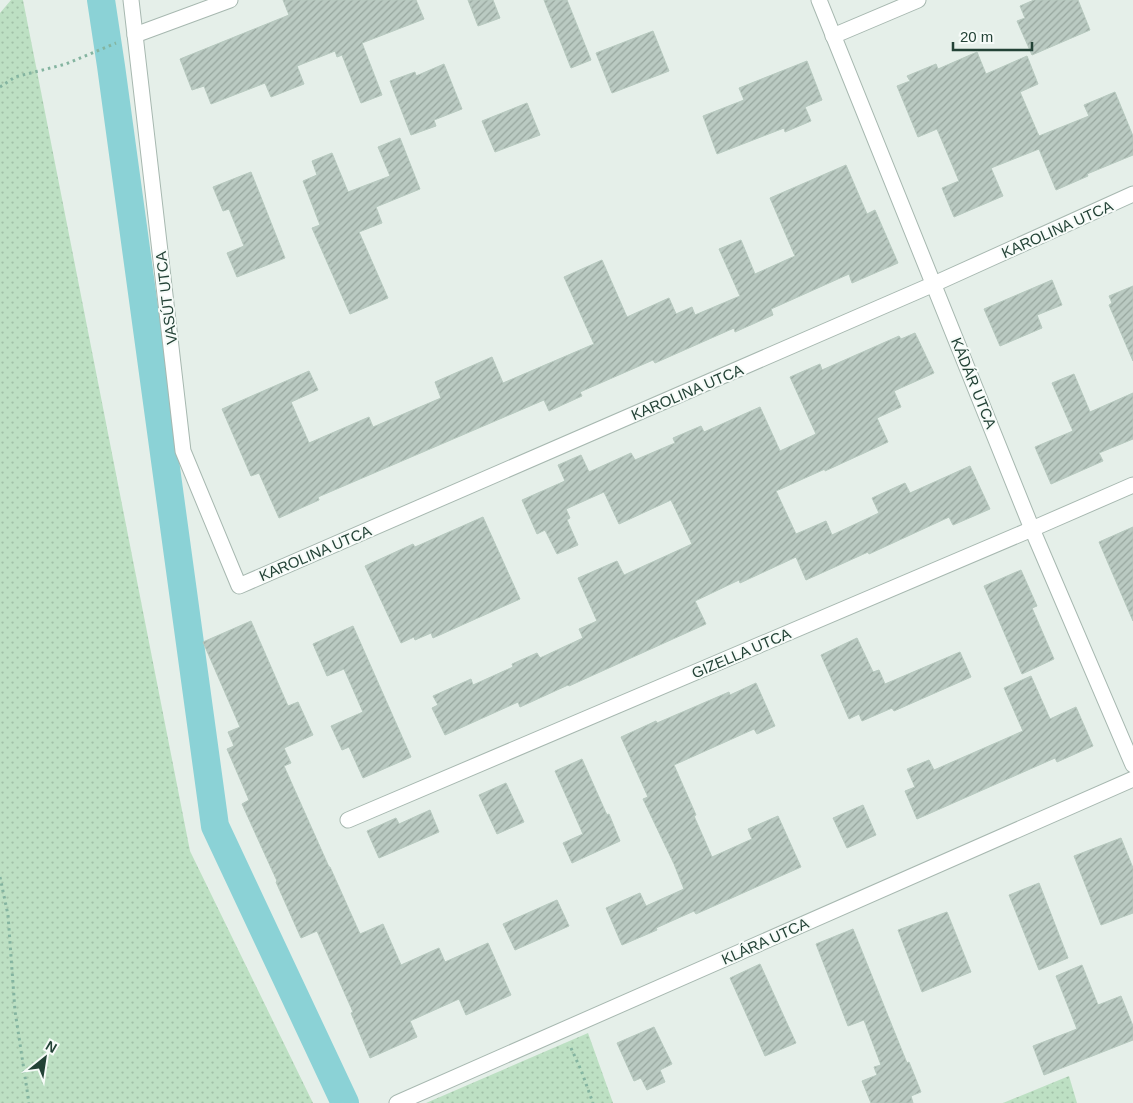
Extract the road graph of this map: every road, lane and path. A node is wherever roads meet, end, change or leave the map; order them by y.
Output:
1 (131, 0) edge
2 (230, 0) edge
3 (819, 0) edge
4 (918, 0) edge
5 (135, 35) junction
6 (833, 36) junction
7 (0, 87) edge
8 (1133, 194) edge
9 (934, 284) junction
10 (1133, 485) edge
11 (1032, 529) junction
12 (239, 586) joint
13 (1133, 765) edge
14 (1133, 779) edge
15 (348, 820) dead end
16 (0, 878) edge
17 (562, 1030) junction
18 (29, 1103) edge
19 (397, 1103) edge
20 (593, 1103) edge

1 - 5 street, VASÚT UTCA
2 - 5 street
3 - 6 street, KÁDÁR UTCA
4 - 6 street
5 - 7 path
5 - 12 street, VASÚT UTCA
6 - 9 street, KÁDÁR UTCA
8 - 9 street, KAROLINA UTCA
9 - 11 street, KÁDÁR UTCA
9 - 12 street, KAROLINA UTCA
10 - 11 street, GIZELLA UTCA
11 - 13 street, KÁDÁR UTCA
11 - 15 street, GIZELLA UTCA
14 - 17 street, KLÁRA UTCA
16 - 18 path
17 - 19 street, KLÁRA UTCA
17 - 20 path

